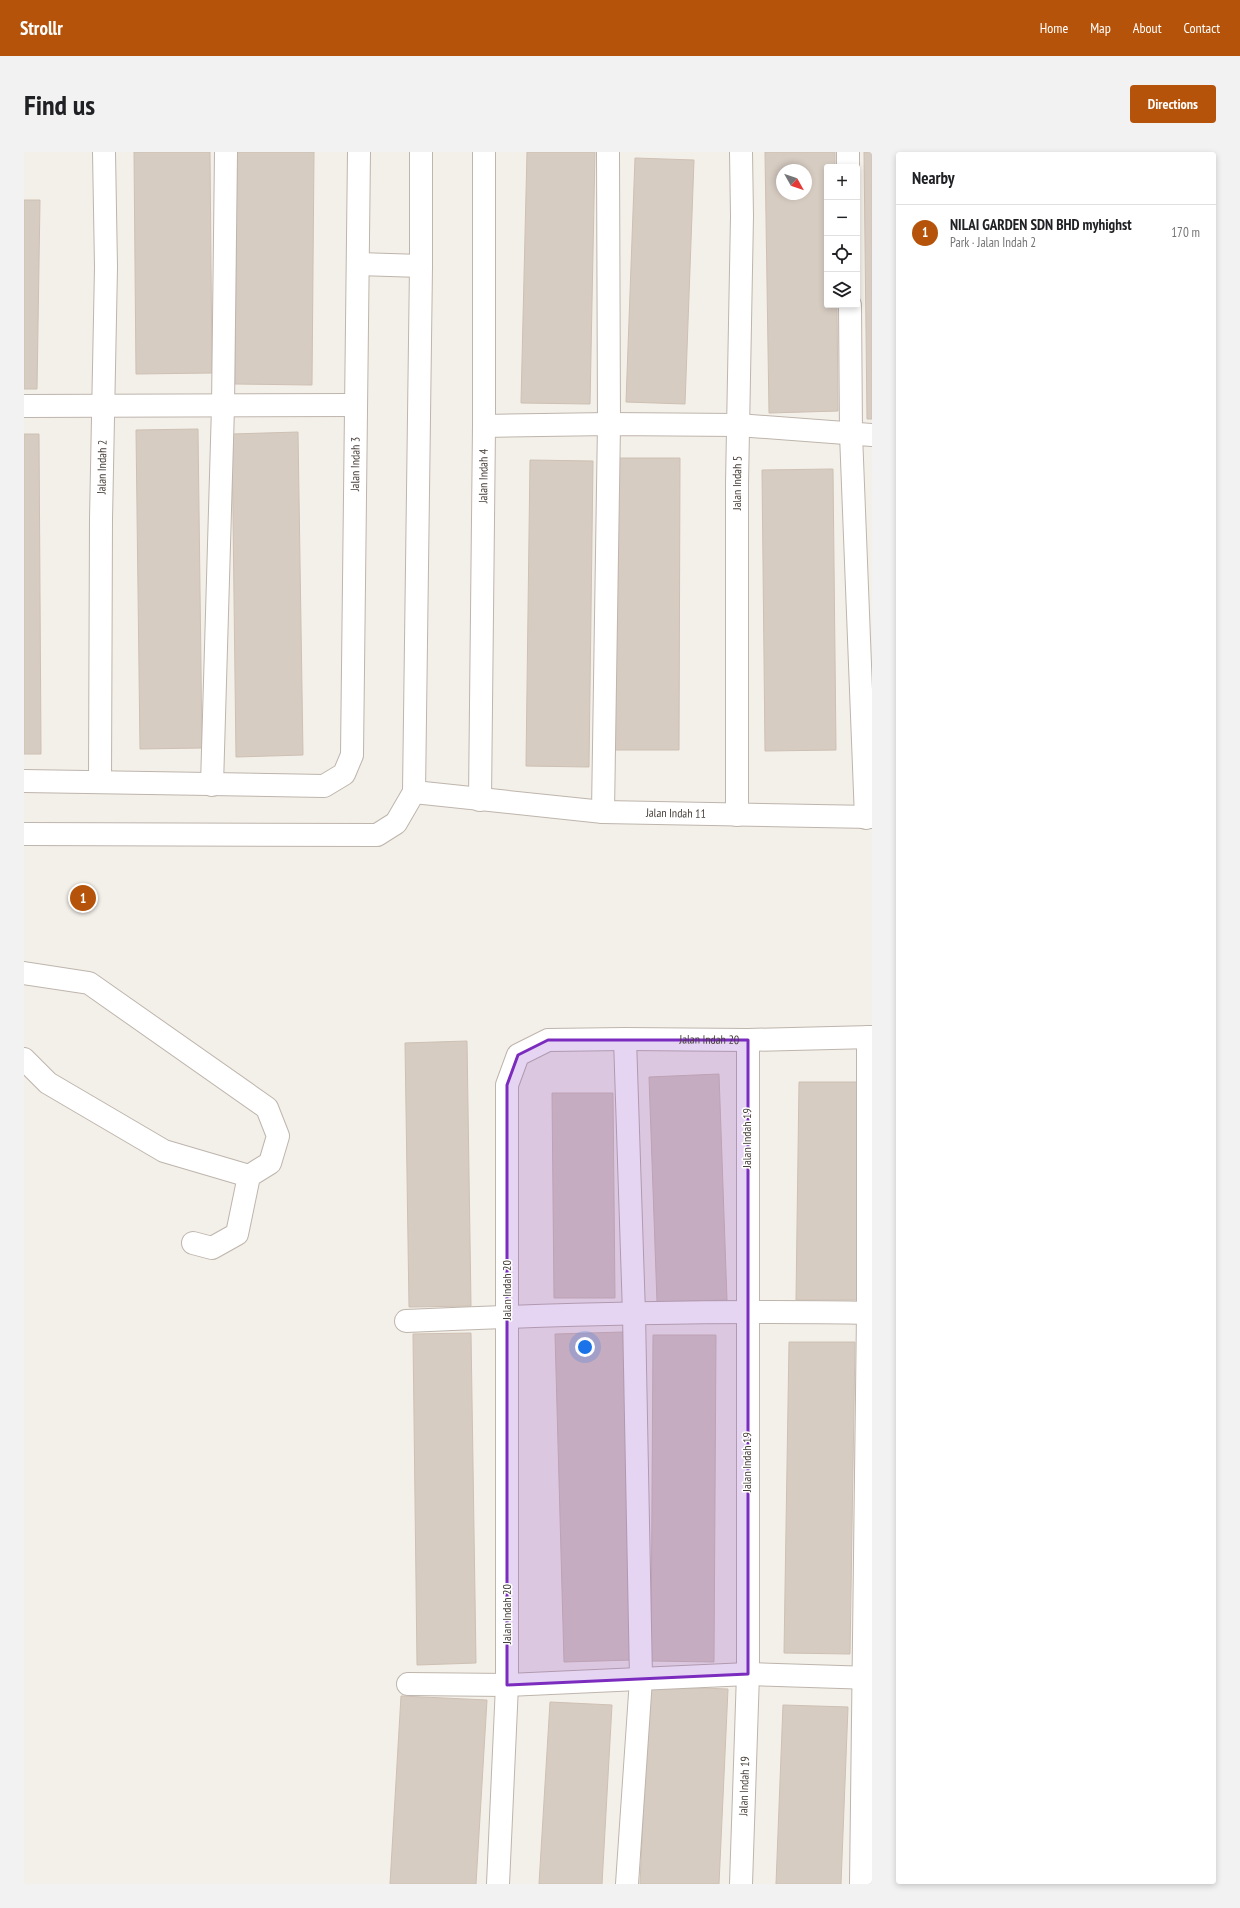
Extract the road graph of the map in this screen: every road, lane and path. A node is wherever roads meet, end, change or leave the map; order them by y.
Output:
1 (104, 152) edge
2 (226, 152) edge
3 (359, 152) edge
4 (421, 152) edge
5 (484, 152) edge
6 (608, 152) edge
7 (741, 152) edge
8 (848, 152) edge
9 (848, 164) edge
10 (358, 264) junction
11 (421, 266) junction
12 (850, 308) edge
13 (103, 405) junction
14 (24, 406) edge
15 (355, 406) junction
16 (223, 407) junction
17 (609, 424) junction
18 (738, 425) junction
19 (484, 426) junction
20 (850, 434) junction
21 (872, 435) edge
22 (24, 781) edge
23 (100, 782) junction
24 (212, 785) junction
25 (414, 792) junction
26 (480, 800) junction
27 (603, 812) junction
28 (737, 815) junction
29 (869, 818) edge
30 (24, 834) edge
31 (24, 973) edge
32 (870, 1037) edge
33 (625, 1039) junction
34 (748, 1040) junction
35 (24, 1059) edge
36 (248, 1176) junction
37 (193, 1243) dead end
38 (870, 1313) edge
39 (634, 1314) junction
40 (747, 1314) junction
41 (507, 1317) junction
42 (406, 1321) dead end
43 (748, 1674) junction
44 (868, 1678) edge
45 (641, 1679) junction
46 (408, 1684) dead end
47 (506, 1685) junction
48 (498, 1884) edge
49 (627, 1884) edge
50 (741, 1884) edge
51 (861, 1884) edge

1 - 13 street, Jalan Indah 2
2 - 16 street
3 - 10 street, Jalan Indah 3
4 - 11 street
5 - 19 street, Jalan Indah 4
6 - 17 street
7 - 18 street, Jalan Indah 5
8 - 9 street
10 - 11 street
10 - 15 street, Jalan Indah 3
11 - 25 street
12 - 20 street
13 - 14 street
13 - 16 street
13 - 23 street, Jalan Indah 2
15 - 16 street
15 - 24 street, Jalan Indah 3
16 - 24 street
17 - 18 street
17 - 19 street
17 - 27 street
18 - 20 street
18 - 28 street, Jalan Indah 5
19 - 26 street, Jalan Indah 4
20 - 21 street
20 - 29 street
22 - 23 street
23 - 24 street
25 - 26 street, Jalan Indah 11
25 - 30 street
26 - 27 street, Jalan Indah 11
27 - 28 street, Jalan Indah 11
28 - 29 street, Jalan Indah 11
31 - 36 street
32 - 34 street, Jalan Indah 20
32 - 38 street
33 - 34 street, Jalan Indah 20
33 - 39 street
33 - 41 street, Jalan Indah 20
34 - 40 street, Jalan Indah 19
35 - 36 street
36 - 37 street
38 - 40 street
38 - 44 street
39 - 40 street
39 - 41 street
39 - 45 street
40 - 43 street, Jalan Indah 19
41 - 42 street
41 - 47 street, Jalan Indah 20
43 - 44 street
43 - 45 street
43 - 50 street, Jalan Indah 19
44 - 51 street
45 - 47 street
45 - 49 street
46 - 47 street
47 - 48 street, Jalan Indah 20

